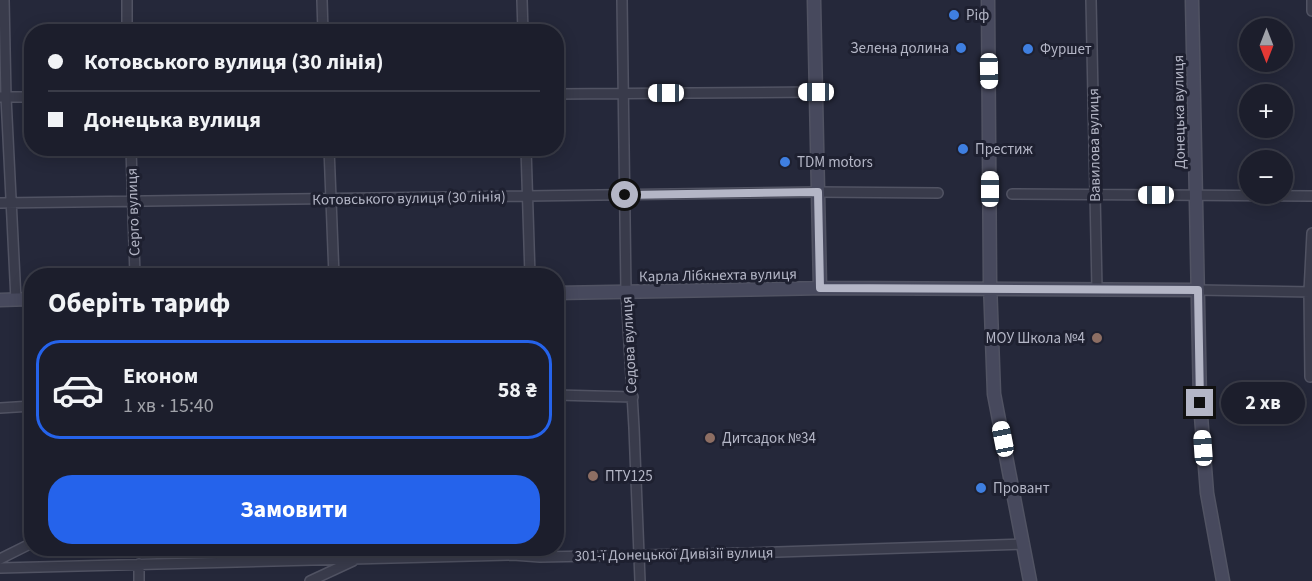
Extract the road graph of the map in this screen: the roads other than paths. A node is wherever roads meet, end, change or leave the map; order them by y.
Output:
1 (4, 0) edge
2 (127, 0) edge
3 (322, 0) edge
4 (522, 0) edge
5 (622, 0) edge
6 (814, 0) edge
7 (988, 0) edge
8 (1091, 0) edge
9 (1192, 0) edge
10 (1312, 0) edge
11 (1312, 11) edge
12 (128, 24) edge
13 (323, 24) edge
14 (523, 24) edge
15 (816, 92) junction
16 (623, 93) junction
17 (564, 94) edge
18 (3, 97) edge
19 (24, 97) edge
20 (131, 156) edge
21 (329, 156) edge
22 (526, 156) edge
23 (818, 192) junction
24 (938, 193) dead end
25 (1012, 194) dead end
26 (1096, 194) junction
27 (625, 195) junction
28 (1196, 195) junction
29 (528, 196) junction
30 (1312, 196) edge
31 (331, 199) junction
32 (133, 201) junction
33 (0, 203) edge
34 (12, 203) junction
35 (1312, 233) edge
36 (135, 268) edge
37 (334, 268) edge
38 (530, 268) edge
39 (820, 288) junction
40 (990, 288) junction
41 (1097, 289) junction
42 (1198, 290) junction
43 (626, 292) junction
44 (1311, 292) edge
45 (564, 293) edge
46 (0, 300) edge
47 (16, 300) junction
48 (24, 300) edge
49 (1310, 377) dead end
50 (564, 395) edge
51 (633, 397) junction
52 (24, 406) edge
53 (0, 408) edge
54 (1024, 544) junction
55 (24, 547) edge
56 (640, 555) junction
57 (496, 556) edge
58 (526, 556) edge
59 (0, 559) edge
60 (358, 559) junction
61 (139, 564) junction
62 (0, 568) edge
63 (139, 581) edge
64 (310, 581) edge
65 (640, 581) edge
66 (1030, 581) edge
67 (1223, 581) edge

1 - 18 street
2 - 12 street
3 - 13 street
4 - 14 street
5 - 16 street, Седова вулиця
6 - 15 street
7 - 40 street
8 - 26 street, Вавилова вулиця
9 - 28 street, Донецька вулиця
10 - 11 street
15 - 16 street
15 - 23 street
16 - 17 street
16 - 27 street, Седова вулиця
18 - 19 street
18 - 34 street
20 - 32 street, Серго вулиця
21 - 31 street
22 - 29 street
23 - 24 street, Котовського вулиця (30 лiнiя)
23 - 27 street, Котовського вулиця (30 лiнiя)
23 - 39 street
25 - 26 street
26 - 28 street
26 - 41 street, Вавилова вулиця
27 - 29 street, Котовського вулиця (30 лiнiя)
27 - 43 street, Седова вулиця
28 - 30 street
28 - 42 street, Донецька вулиця
29 - 31 street, Котовського вулиця (30 лiнiя)
29 - 38 street
31 - 32 street, Котовського вулиця (30 лiнiя)
31 - 37 street
32 - 34 street, Котовського вулиця (30 лiнiя)
32 - 36 street, Серго вулиця
33 - 34 street, Котовського вулиця (30 лiнiя)
34 - 47 street
35 - 44 street
39 - 40 street, Карла Лібкнехта вулиця
39 - 43 street, Карла Лібкнехта вулиця
40 - 41 street, Карла Лібкнехта вулиця
40 - 54 street
41 - 42 street, Карла Лібкнехта вулиця
42 - 44 street, Карла Лібкнехта вулиця
42 - 67 street, Донецька вулиця
43 - 45 street, Карла Лібкнехта вулиця
43 - 51 street, Седова вулиця
44 - 49 street
46 - 47 street
47 - 48 street
50 - 51 street
51 - 56 street, Седова вулиця
52 - 53 street
54 - 56 street, 301-ї Донецької Дивізії вулиця
54 - 66 street
55 - 59 street
56 - 58 street, 301-ї Донецької Дивізії вулиця
56 - 65 street, Седова вулиця
57 - 60 street, 301-ї Донецької Дивізії вулиця
60 - 61 street, 301-ї Донецької Дивізії вулиця
60 - 64 street
61 - 62 street, 301-ї Донецької Дивізії вулиця
61 - 63 street

